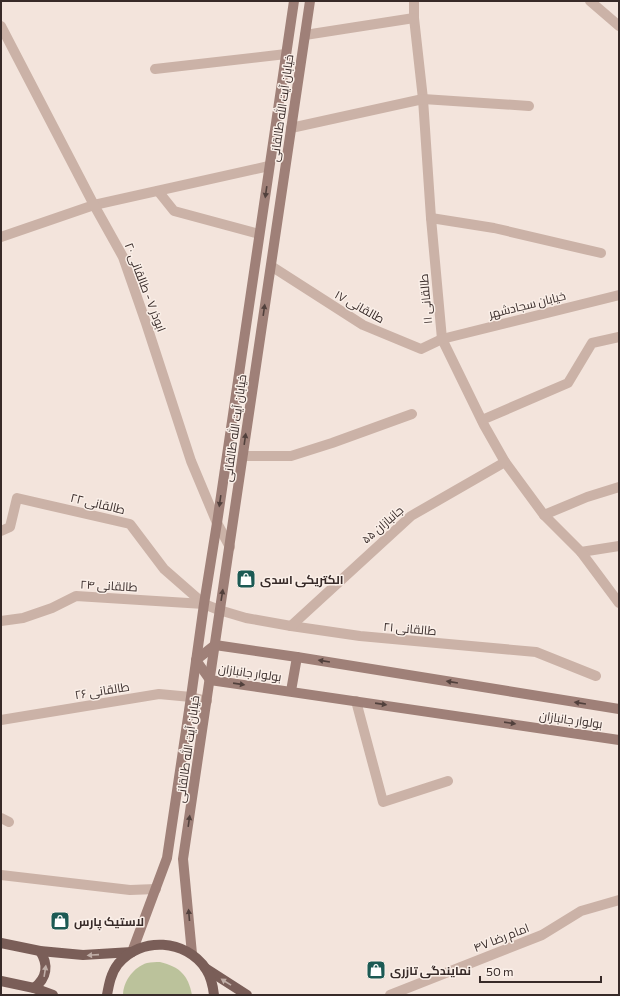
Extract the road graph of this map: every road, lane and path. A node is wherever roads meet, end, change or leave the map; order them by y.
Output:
1 (294, 1) edge
2 (310, 1) edge
3 (414, 1) edge
4 (590, 1) edge
5 (619, 13) edge
6 (608, 17) junction
7 (414, 18) junction
8 (1, 26) edge
9 (619, 26) edge
10 (305, 35) junction
11 (286, 54) junction
12 (155, 69) dead end
13 (423, 99) junction
14 (529, 106) dead end
15 (291, 128) junction
16 (269, 166) junction
17 (158, 190) junction
18 (94, 205) junction
19 (431, 218) junction
20 (259, 234) junction
21 (1, 237) edge
22 (601, 253) dead end
23 (271, 266) junction
24 (619, 295) edge
25 (619, 337) edge
26 (442, 340) junction
27 (412, 414) dead end
28 (482, 420) junction
29 (243, 456) junction
30 (505, 462) junction
31 (619, 487) edge
32 (544, 515) junction
33 (217, 523) junction
34 (1, 531) edge
35 (619, 546) edge
36 (230, 547) junction
37 (581, 552) junction
38 (619, 603) edge
39 (204, 604) junction
40 (219, 610) junction
41 (1, 621) edge
42 (291, 626) junction
43 (215, 646) junction
44 (297, 657) junction
45 (196, 660) junction
46 (596, 676) dead end
47 (210, 680) junction
48 (291, 691) junction
49 (191, 697) junction
50 (207, 700) junction
51 (356, 701) junction
52 (619, 709) edge
53 (1, 720) edge
54 (619, 740) edge
55 (448, 781) dead end
56 (1, 875) edge
57 (156, 889) junction
58 (619, 900) edge
59 (1, 943) edge
60 (40, 951) junction
61 (132, 952) junction
62 (192, 954) junction
63 (206, 968) junction
64 (1, 980) edge
65 (34, 988) junction
66 (53, 995) edge
67 (107, 995) edge
68 (214, 995) edge
69 (247, 995) edge
70 (390, 995) edge

1 - 11 main road, خیابان آیت الله طالقانی
2 - 10 main road, خیابان آیت الله طالقانی
3 - 7 street, طالقانی ۱۱
4 - 6 street
5 - 6 street
6 - 9 street
7 - 10 street
7 - 13 street, طالقانی ۱۱
8 - 18 street, ابوذر ۷ - طالقانی ۲۰
10 - 15 main road, خیابان آیت الله طالقانی
11 - 12 street
11 - 16 main road, خیابان آیت الله طالقانی
13 - 14 street
13 - 15 street
13 - 19 street, طالقانی ۱۱
15 - 23 main road, خیابان آیت الله طالقانی
16 - 17 street
16 -> 20 main road, خیابان آیت الله طالقانی
17 - 18 street
17 - 20 street
18 - 21 street
18 - 33 street, ابوذر ۷ - طالقانی ۲۰
19 - 22 street
19 - 26 street, طالقانی ۱۱
20 -> 33 main road, خیابان آیت الله طالقانی
23 - 26 street, طالقانی ۱۷
29 -> 23 main road, خیابان آیت الله طالقانی
24 - 26 street, خیابان سجادشهر
25 - 28 street
26 - 28 street, طالقانی ۱۱
27 - 29 street
28 - 30 street, طالقانی ۱۱
29 - 36 main road, خیابان آیت الله طالقانی
30 - 32 street, طالقانی ۱۱
30 - 42 street, جانبازان ۵۵
31 - 32 street
32 - 37 street, طالقانی ۱۱
33 - 36 street, ابوذر ۷ - طالقانی ۲۰
33 - 39 main road, خیابان آیت الله طالقانی
34 - 39 street, طالقانی ۲۲
35 - 37 street
40 -> 36 main road, خیابان آیت الله طالقانی
37 - 38 street, طالقانی ۱۱
39 - 40 street, طالقانی ۲۴
39 - 41 street, طالقانی ۲۴
39 - 45 main road, خیابان آیت الله طالقانی
40 - 42 street, طالقانی ۲۱
40 - 43 main road, خیابان آیت الله طالقانی
42 - 46 street, طالقانی ۲۱
43 - 44 main road, بولوار جانبازان
43 - 45 main road, بولوار جانبازان
43 - 47 main road, خیابان آیت الله طالقانی
44 - 48 main road
52 -> 44 main road, بولوار جانبازان
45 - 47 main road, بولوار جانبازان
45 - 49 main road, خیابان آیت الله طالقانی
47 -> 48 main road, بولوار جانبازان
47 - 50 main road, خیابان آیت الله طالقانی
48 - 51 main road, بولوار جانبازان
49 - 50 street, طالقانی ۲۶
49 - 53 street, طالقانی ۲۶
49 - 57 main road, خیابان آیت الله طالقانی
62 -> 50 main road, خیابان آیت الله طالقانی
51 -> 54 main road, بولوار جانبازان
51 - 55 street
56 - 57 street
57 - 61 main road, خیابان آیت الله طالقانی
58 - 70 street, امام رضا ۴۷
59 - 60 main road
61 -> 60 main road
65 -> 60 main road
61 - 62 main road
61 - 67 main road
62 - 63 main road
63 - 68 main road
69 -> 63 main road
64 - 65 main road
65 - 66 main road

